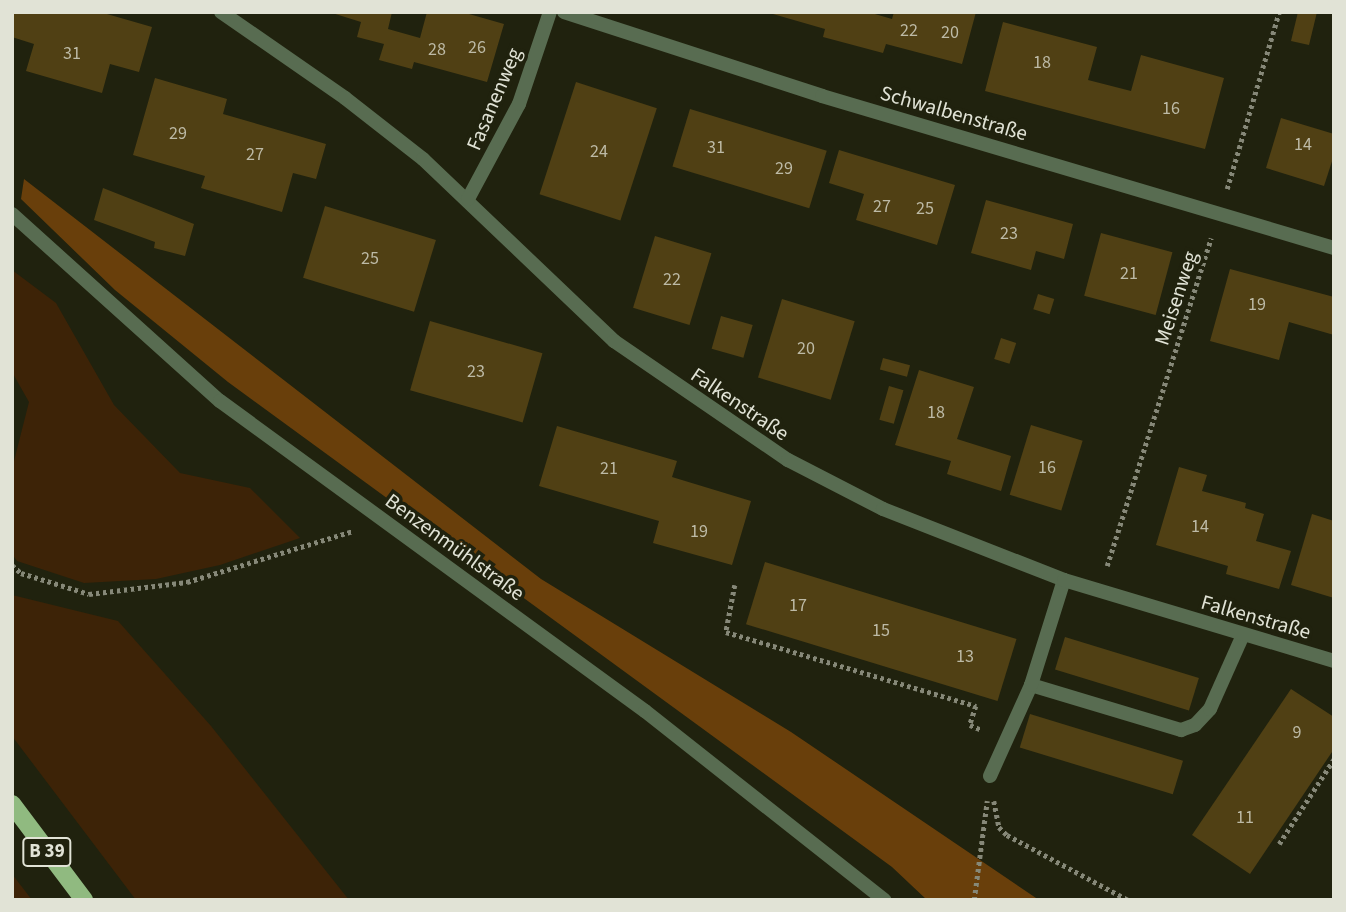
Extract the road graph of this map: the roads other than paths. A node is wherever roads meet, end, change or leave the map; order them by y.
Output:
1 (220, 12) edge
2 (550, 12) edge
3 (564, 12) edge
4 (468, 199) junction
5 (12, 214) edge
6 (1334, 248) edge
7 (1064, 580) junction
8 (1242, 635) junction
9 (1334, 661) edge
10 (1031, 685) junction
11 (990, 776) road end
12 (12, 804) edge
13 (84, 900) edge
14 (884, 900) edge

1 - 4 street, Falkenstraße
2 - 4 street, Fasanenweg
3 - 6 street, Schwalbenstraße
4 - 7 street, Falkenstraße
5 - 14 street, Benzenmühlstraße
7 - 8 street, Falkenstraße
7 - 10 street
8 - 9 street, Falkenstraße
8 - 10 street
10 - 11 street
12 - 13 main road, B 39

